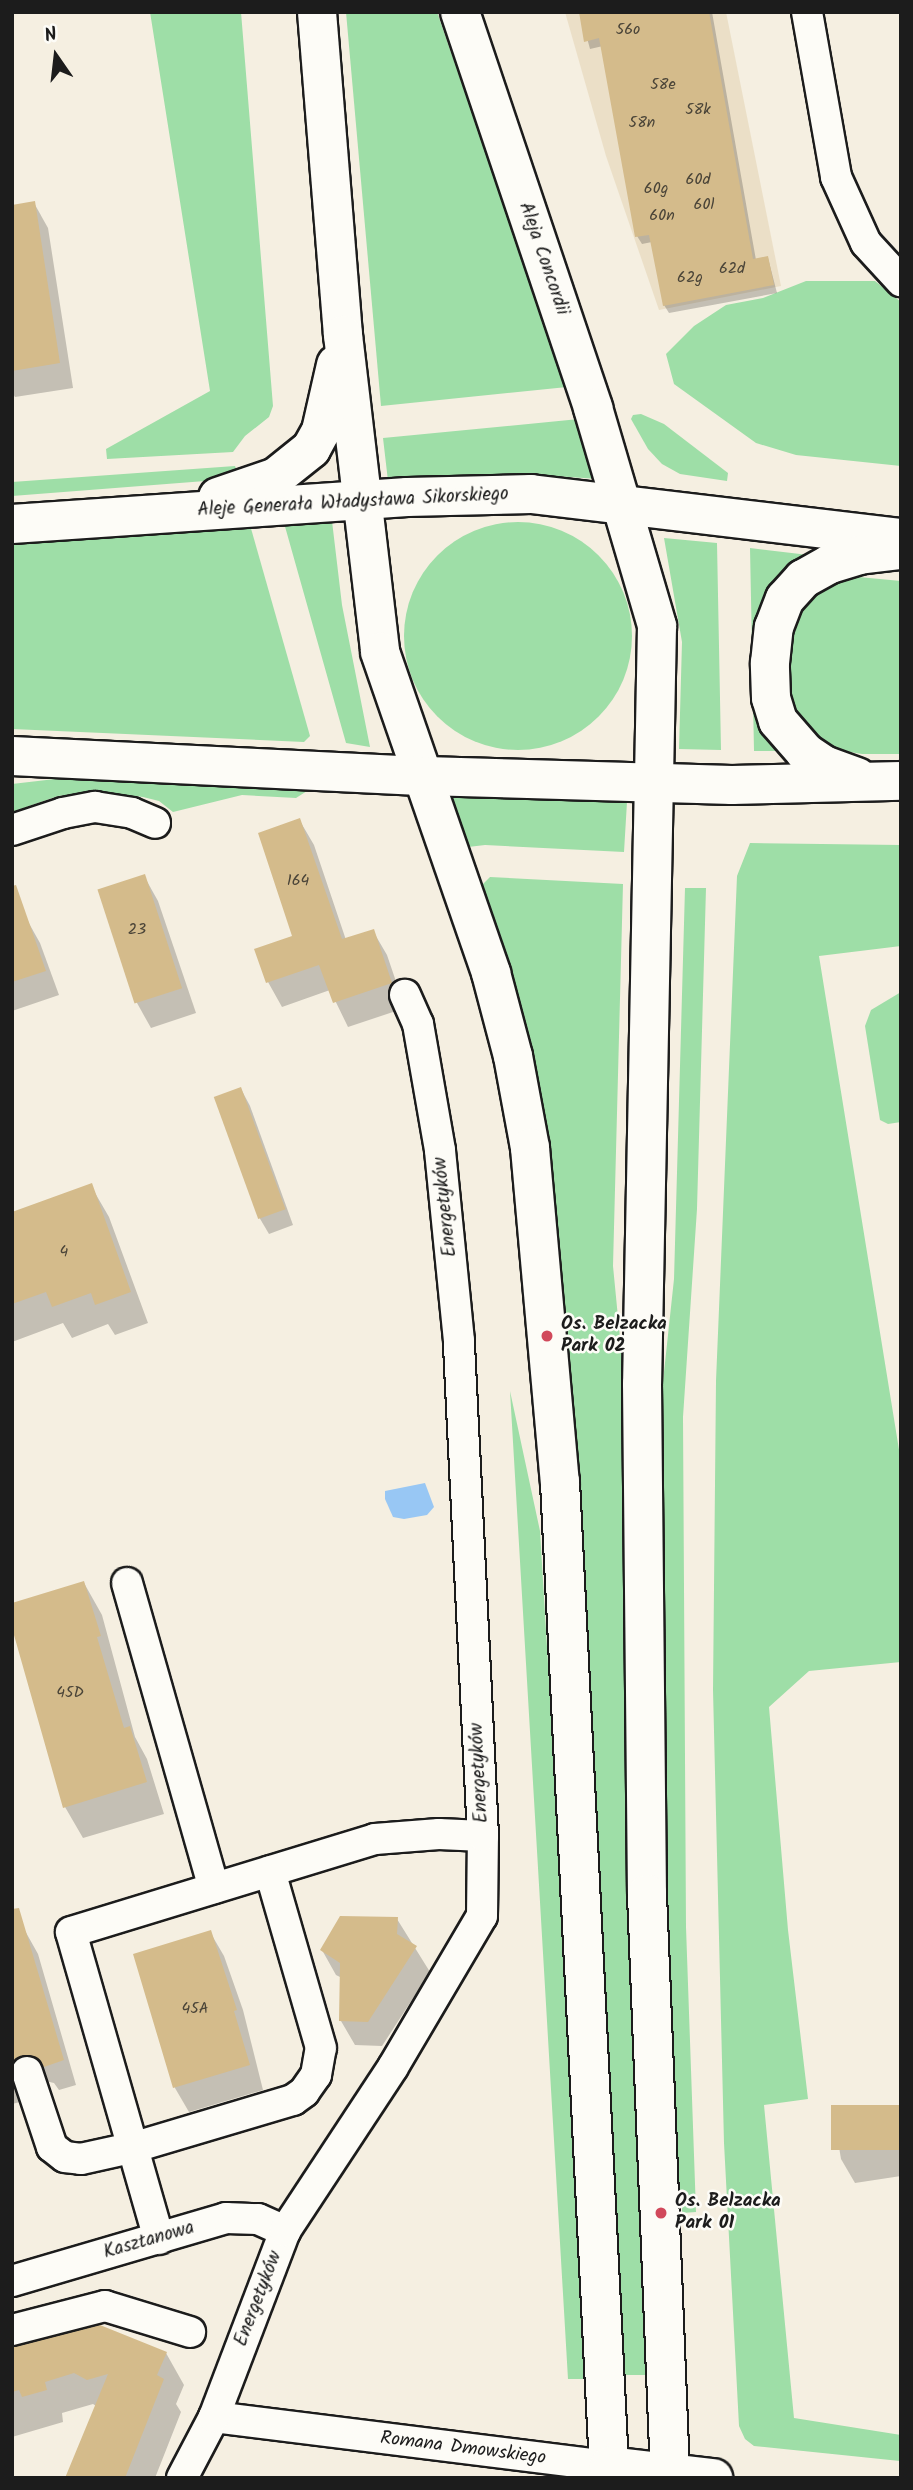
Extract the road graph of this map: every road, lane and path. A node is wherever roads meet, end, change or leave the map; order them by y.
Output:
1 (317, 12) edge
2 (460, 12) edge
3 (807, 12) edge
4 (901, 281) edge
5 (343, 335) junction
6 (361, 500) junction
7 (623, 507) junction
8 (162, 513) junction
9 (12, 524) edge
10 (901, 538) edge
11 (901, 550) edge
12 (12, 756) edge
13 (425, 776) junction
14 (654, 781) junction
15 (884, 781) edge
16 (155, 823) dead end
17 (12, 830) edge
18 (405, 995) dead end
19 (127, 1583) dead end
20 (483, 1836) junction
21 (270, 1871) junction
22 (214, 1888) junction
23 (27, 2072) dead end
24 (135, 2147) junction
25 (285, 2231) junction
26 (159, 2239) junction
27 (12, 2281) edge
28 (12, 2330) edge
29 (190, 2332) dead end
30 (214, 2417) junction
31 (609, 2466) junction
32 (670, 2473) junction
33 (182, 2478) edge
34 (713, 2478) edge

1 - 5 street
2 - 7 street, Aleja Concordii
3 - 4 street
5 - 6 street
5 - 8 street
6 - 7 street, Aleje Generała Władysława Sikorskiego
6 - 8 street, Aleje Generała Władysława Sikorskiego
6 - 13 street
7 - 10 street, Aleje Generała Władysława Sikorskiego
7 - 14 street, Aleja Concordii
8 - 9 street, Aleje Generała Władysława Sikorskiego
11 - 15 street
12 - 13 street
13 - 14 street
13 - 31 street
14 - 15 street
14 - 32 street, Aleja Concordii
16 - 17 street
18 - 20 street, Energetyków
19 - 22 street
20 - 21 street
20 - 25 street, Energetyków
21 - 22 street
21 - 24 street
22 - 24 street
23 - 24 street
24 - 26 street
25 - 26 street, Kasztanowa
25 - 30 street, Energetyków
26 - 27 street, Kasztanowa
28 - 29 street
30 - 31 street, Romana Dmowskiego
30 - 33 street, Energetyków
31 - 32 street, Romana Dmowskiego
32 - 34 street, Romana Dmowskiego

